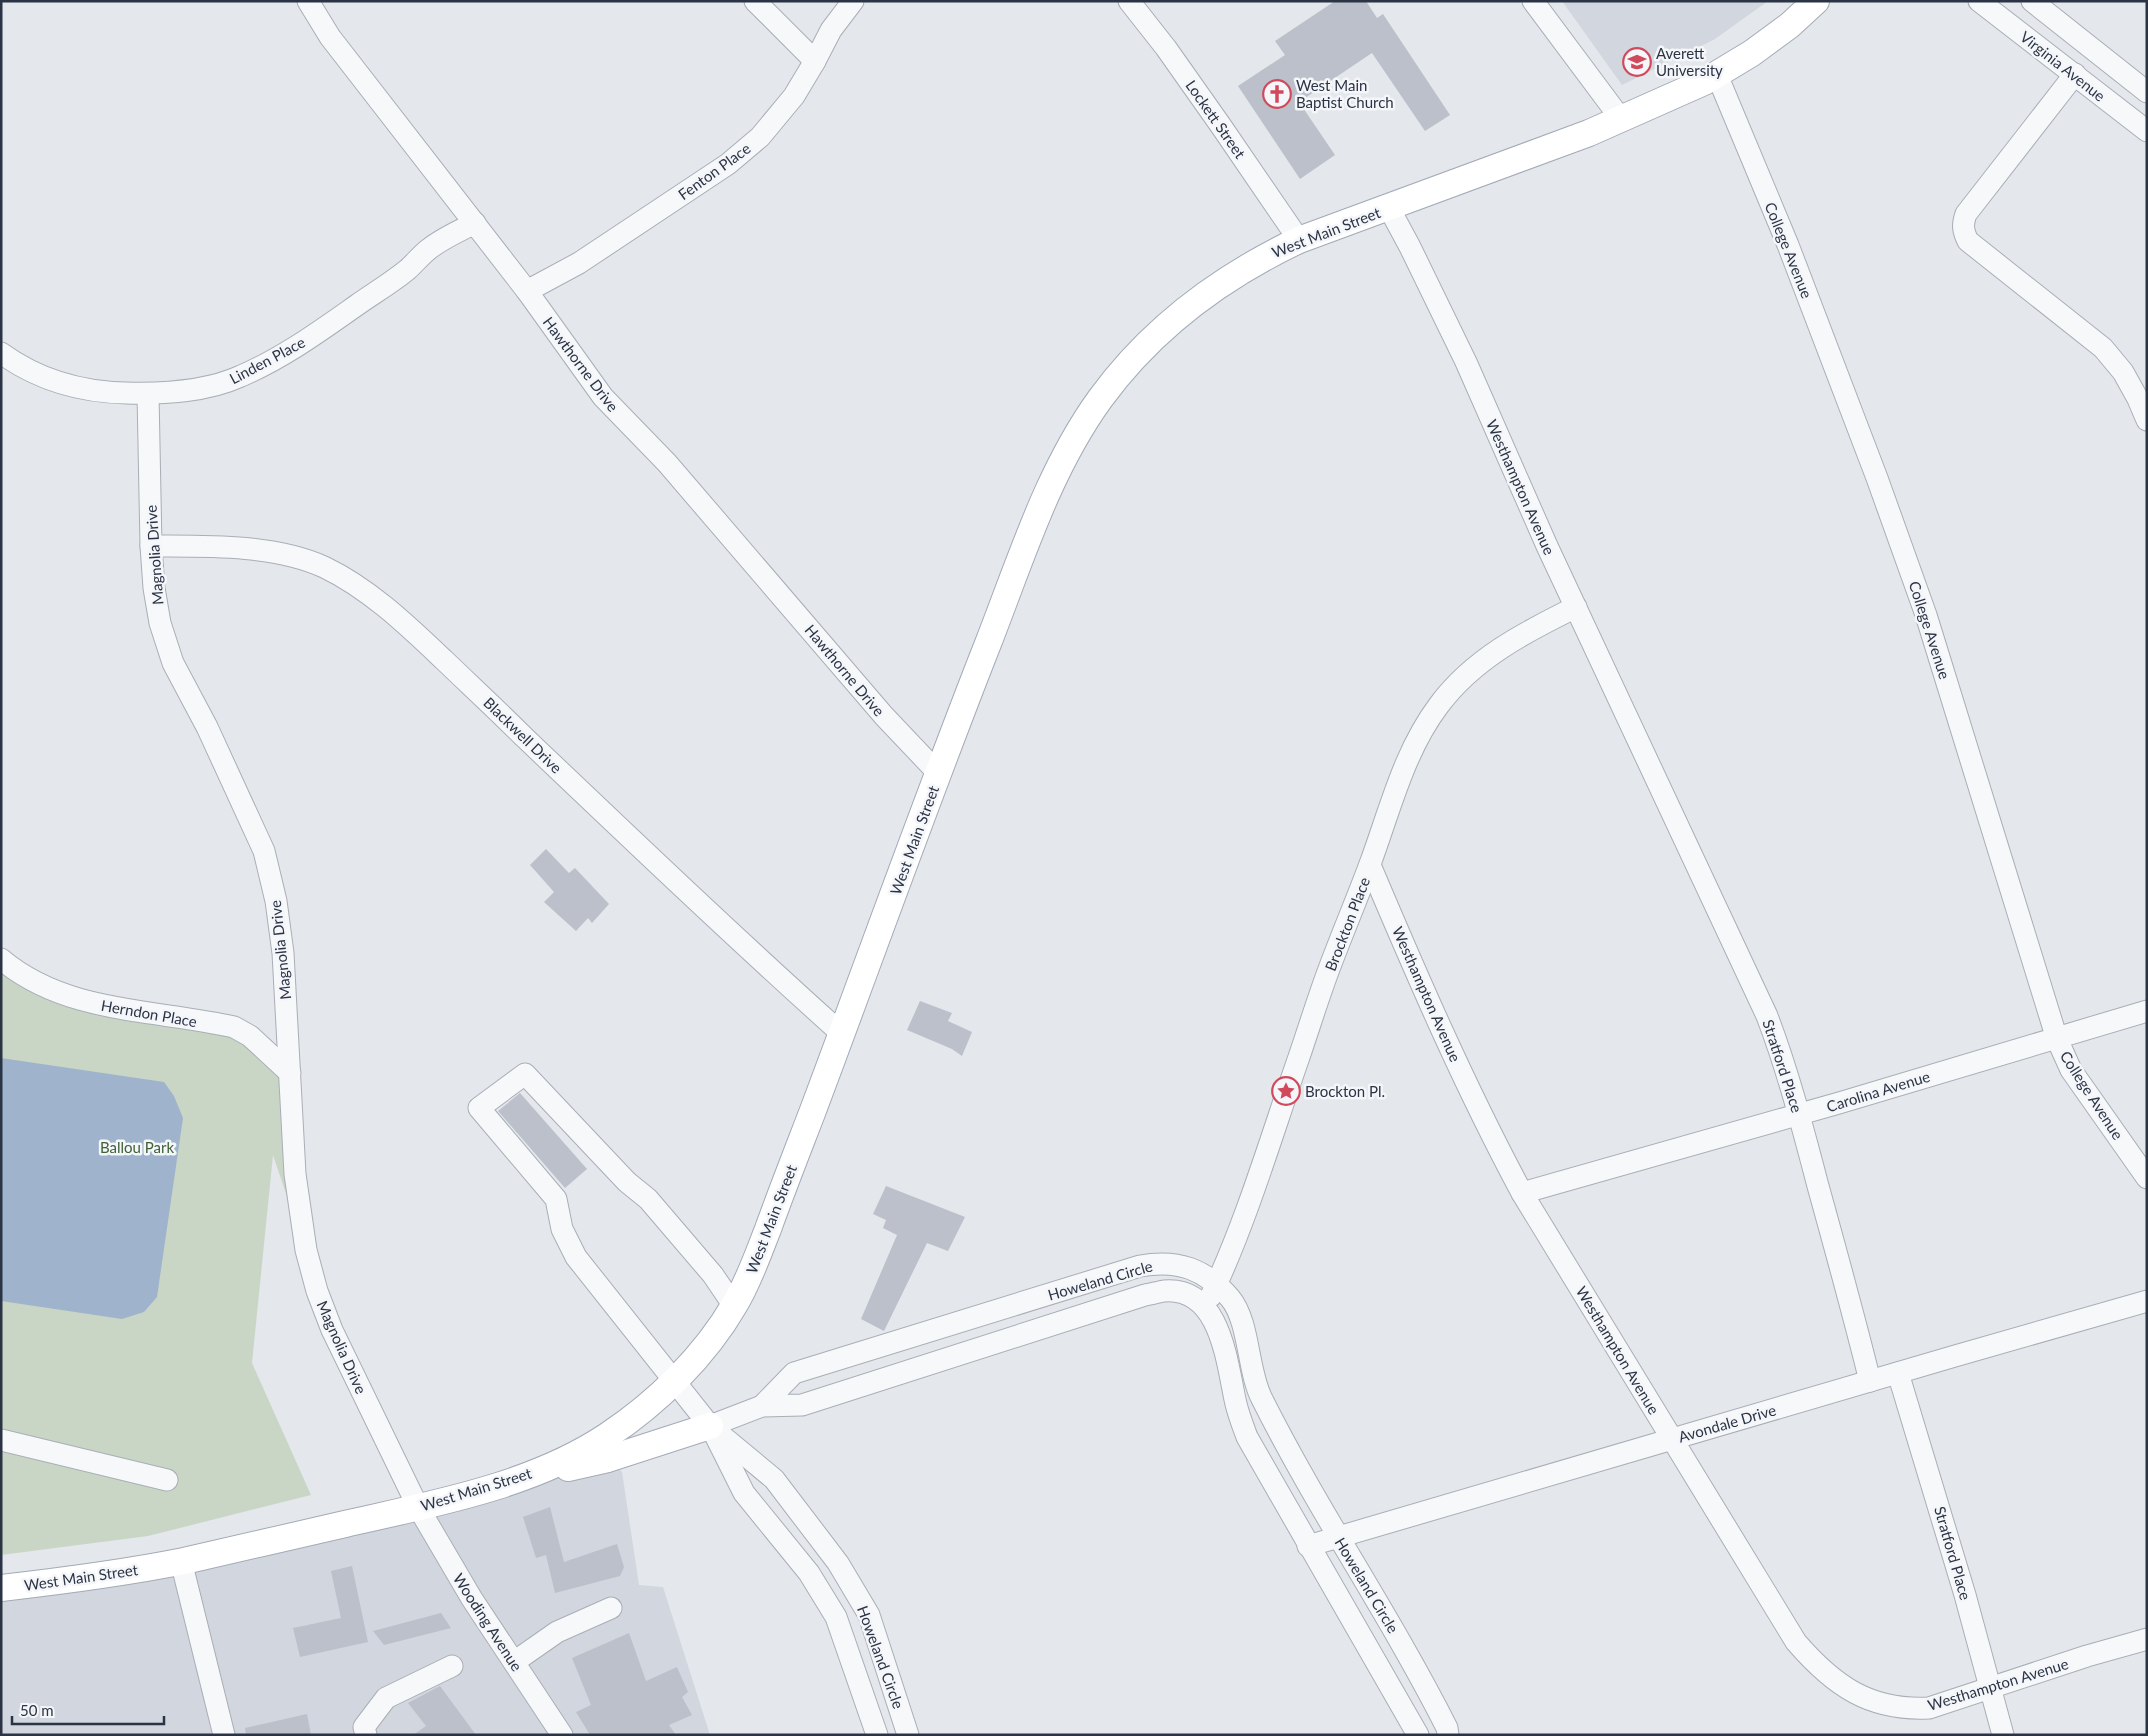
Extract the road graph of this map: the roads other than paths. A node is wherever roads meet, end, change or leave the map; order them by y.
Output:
1 (308, 1) edge
2 (755, 1) edge
3 (853, 1) edge
4 (1129, 1) edge
5 (1533, 1) edge
6 (1816, 1) edge
7 (1980, 1) edge
8 (2032, 1) edge
9 (815, 61) junction
10 (2075, 74) junction
11 (1717, 75) junction
12 (2147, 92) edge
13 (1621, 119) junction
14 (2147, 131) edge
15 (1389, 208) junction
16 (474, 223) junction
17 (1299, 240) junction
18 (527, 292) junction
19 (1, 354) edge
20 (148, 394) junction
21 (2147, 420) edge
22 (151, 546) junction
23 (1576, 607) junction
24 (1650, 768) joint
25 (938, 774) junction
26 (1370, 865) junction
27 (1, 959) edge
28 (2147, 1011) edge
29 (842, 1034) junction
30 (2057, 1039) junction
31 (290, 1073) junction
32 (1798, 1114) junction
33 (2147, 1178) edge
34 (1522, 1193) junction
35 (1217, 1283) junction
36 (2147, 1301) edge
37 (734, 1306) junction
38 (1205, 1308) junction
39 (964, 1320) junction
40 (974, 1350) junction
41 (1898, 1373) junction
42 (674, 1381) junction
43 (1870, 1381) junction
44 (762, 1406) junction
45 (710, 1426) junction
46 (1, 1440) edge
47 (1672, 1440) junction
48 (167, 1480) dead end
49 (506, 1483) junction
50 (418, 1507) junction
51 (1339, 1537) junction
52 (1308, 1546) junction
53 (181, 1561) junction
54 (849, 1580) junction
55 (1, 1588) edge
56 (822, 1593) junction
57 (611, 1608) dead end
58 (2147, 1639) edge
59 (514, 1662) junction
60 (452, 1666) dead end
61 (1420, 1674) junction
62 (1389, 1684) junction
63 (1990, 1688) junction
64 (896, 1695) junction
65 (868, 1706) junction
66 (224, 1735) edge
67 (366, 1735) edge
68 (562, 1735) edge
69 (877, 1735) edge
70 (908, 1735) edge
71 (1418, 1735) edge
72 (1448, 1735) edge
73 (2003, 1735) edge

1 - 16 street, Hawthorne Drive
2 - 9 street
3 - 9 street, Fenton Place
4 - 17 street, Lockett Street
5 - 13 street
6 - 11 main road, West Main Street
7 - 10 street, Virginia Avenue
8 - 12 street, Virginia Avenue
9 - 18 street, Fenton Place
10 - 14 street, Virginia Avenue
10 - 21 street
11 - 13 main road, West Main Street
11 - 30 street, College Avenue
13 - 15 main road, West Main Street
15 - 17 main road, West Main Street
15 - 23 street, Westhampton Avenue
16 - 18 street, Hawthorne Drive
16 - 20 street, Linden Place
17 - 25 main road, West Main Street
18 - 25 street, Hawthorne Drive
19 - 20 street, Linden Place
20 - 22 street, Magnolia Drive
22 - 29 street, Blackwell Drive
22 - 31 street, Magnolia Drive
23 - 24 street, Westhampton Avenue
23 - 26 street, Brockton Place
24 - 32 street, Stratford Place
25 - 29 main road, West Main Street
26 - 34 street, Westhampton Avenue
26 - 35 street, Brockton Place
27 - 31 street, Herndon Place
28 - 30 street, Carolina Avenue
29 - 37 main road, West Main Street
30 - 32 street, Carolina Avenue
30 - 33 street, College Avenue
31 - 50 street, Magnolia Drive
32 - 34 street, Carolina Avenue
32 - 43 street, Stratford Place
34 - 47 street, Westhampton Avenue
35 - 38 street, Brockton Place
35 - 39 street, Howeland Circle
35 - 51 street, Howeland Circle
36 - 41 street, Avondale Drive
37 - 42 main road, West Main Street
37 - 42 street, Howeland Circle
38 - 40 street, Howeland Circle
38 - 52 street, Howeland Circle
39 - 40 street
39 - 44 street, Howeland Circle
40 - 44 street, Howeland Circle
41 - 43 street, Avondale Drive
41 - 63 street, Stratford Place
42 - 45 street, Howeland Circle
42 - 49 main road, West Main Street
43 - 47 street, Avondale Drive
44 - 45 street, Howeland Circle
45 - 49 main road
45 - 54 street, Howeland Circle
45 - 56 street, Howeland Circle
46 - 48 street
47 - 51 street, Avondale Drive
47 - 63 street, Westhampton Avenue
49 - 50 main road, West Main Street
50 - 53 main road, West Main Street
50 - 59 street, Wooding Avenue
51 - 52 street, Avondale Drive
51 - 61 street, Howeland Circle
52 - 62 street, Howeland Circle
53 - 55 main road, West Main Street
53 - 66 street
54 - 56 street
54 - 64 street, Howeland Circle
56 - 65 street, Howeland Circle
57 - 59 street
58 - 63 street, Westhampton Avenue
59 - 68 street, Wooding Avenue
60 - 67 street
61 - 62 street
61 - 72 street, Howeland Circle
62 - 71 street, Howeland Circle
63 - 73 street, Stratford Place
64 - 65 street
64 - 70 street, Howeland Circle
65 - 69 street, Howeland Circle

